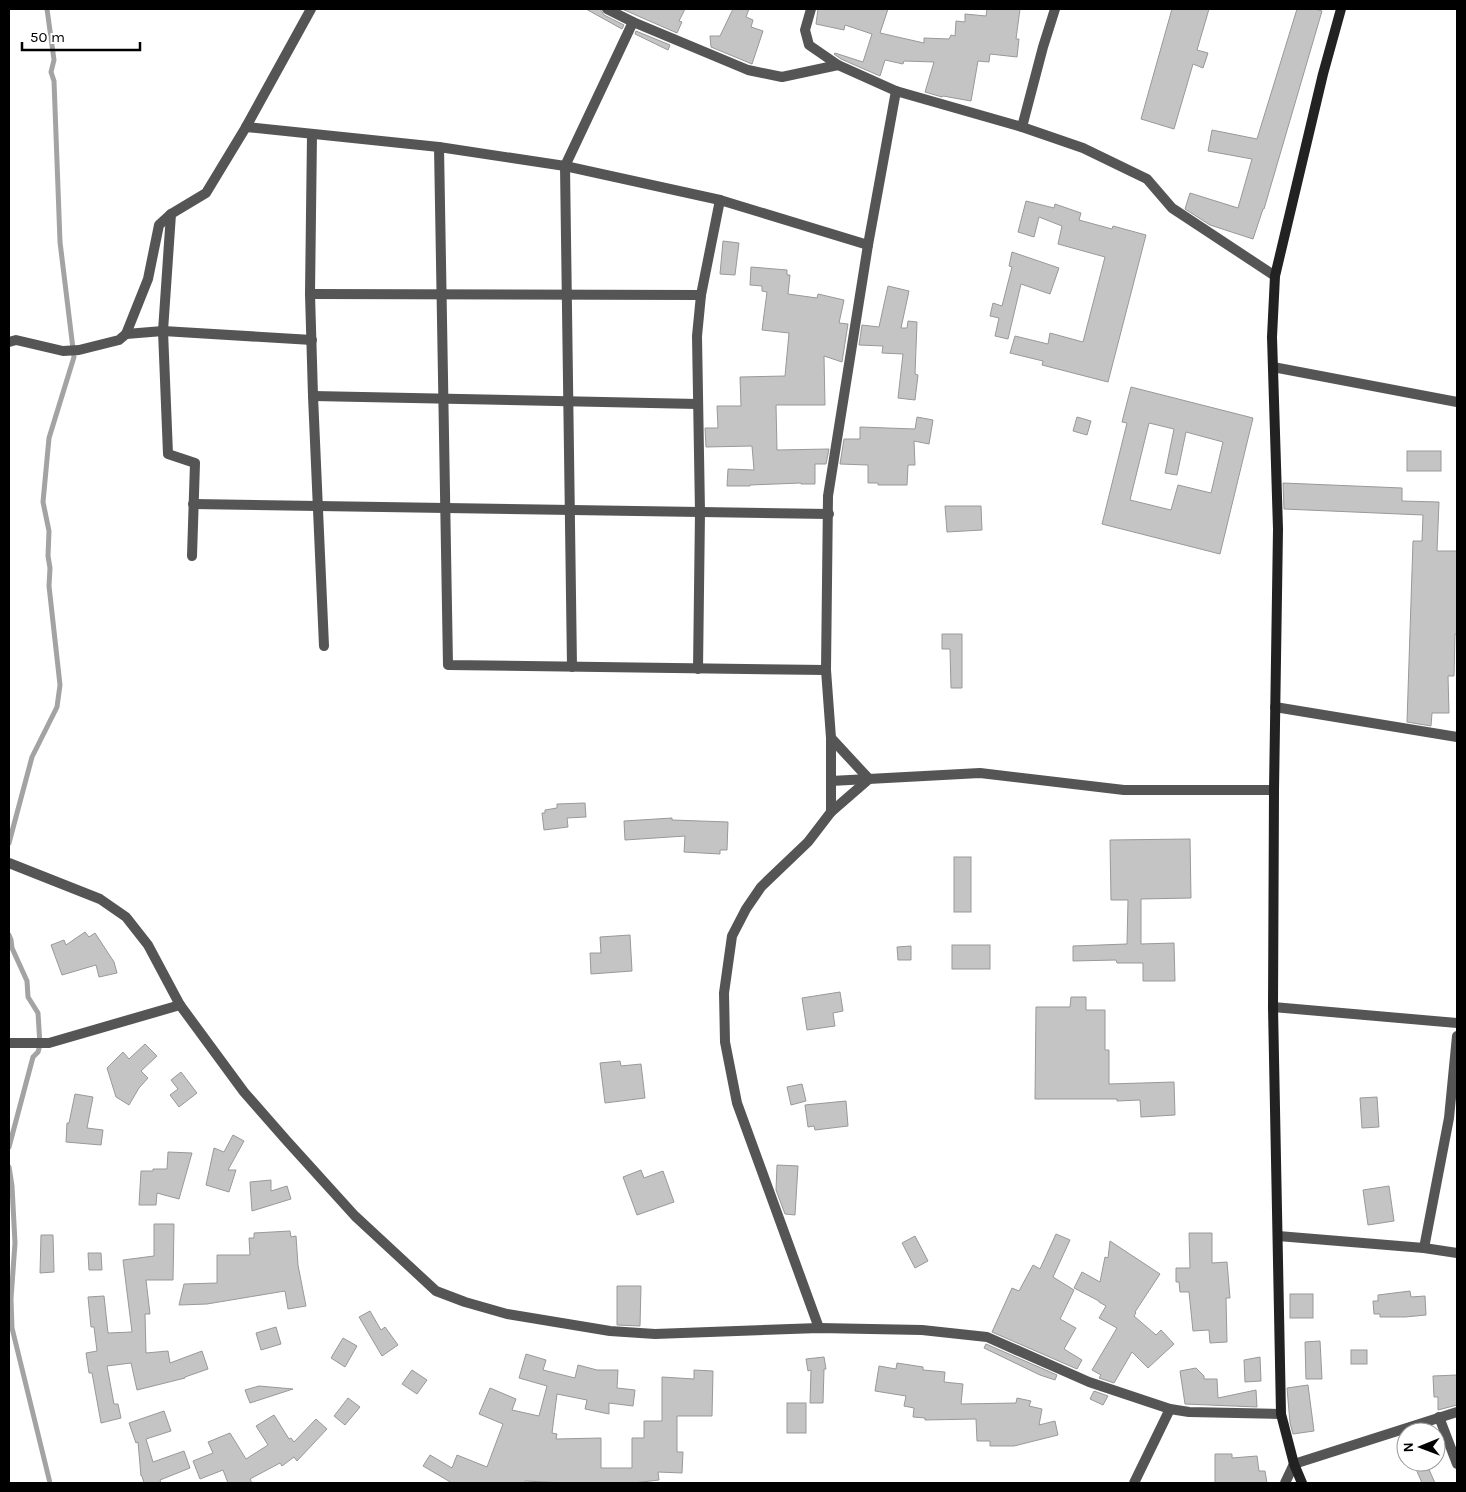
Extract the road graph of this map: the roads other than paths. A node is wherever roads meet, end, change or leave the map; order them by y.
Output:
1 (311, 9) edge
2 (607, 9) edge
3 (811, 9) edge
4 (1055, 9) edge
5 (1341, 9) edge
6 (633, 22) junction
7 (838, 64) junction
8 (896, 91) junction
9 (1022, 127) junction
10 (246, 128) junction
11 (312, 134) junction
12 (439, 147) junction
13 (565, 166) junction
14 (720, 200) junction
15 (171, 214) junction
16 (868, 245) junction
17 (1275, 276) junction
18 (310, 294) junction
19 (442, 294) junction
20 (567, 295) junction
21 (702, 295) junction
22 (163, 331) junction
23 (126, 334) junction
24 (312, 340) junction
25 (9, 342) edge
26 (1273, 367) junction
27 (313, 396) junction
28 (443, 399) junction
29 (568, 401) junction
30 (1457, 402) edge
31 (698, 404) junction
32 (193, 504) junction
33 (318, 506) junction
34 (445, 508) junction
35 (570, 510) junction
36 (700, 512) junction
37 (829, 514) junction
38 (192, 556) dead end
39 (324, 646) dead end
40 (572, 667) junction
41 (698, 668) junction
42 (826, 670) junction
43 (1275, 707) junction
44 (1457, 737) edge
45 (831, 738) junction
46 (869, 779) junction
47 (831, 781) junction
48 (1274, 790) junction
49 (831, 812) junction
50 (10, 864) edge
51 (180, 1005) junction
52 (1273, 1007) junction
53 (1457, 1023) edge
54 (1457, 1036) edge
55 (9, 1043) edge
56 (1278, 1236) junction
57 (1424, 1248) junction
58 (1457, 1253) edge
59 (819, 1328) junction
60 (1170, 1409) junction
61 (1457, 1412) edge
62 (1281, 1414) junction
63 (1439, 1417) junction
64 (1294, 1464) junction
65 (1457, 1464) edge
66 (1134, 1483) edge
67 (1285, 1483) edge
68 (1302, 1483) edge

1 - 10 street
2 - 6 street
3 - 7 street
4 - 9 street
5 - 17 main road
6 - 7 street
6 - 13 street
7 - 8 street
8 - 9 street
8 - 16 street
9 - 17 street
10 - 11 street
10 - 15 street
11 - 12 street
11 - 18 street
12 - 13 street
12 - 19 street
13 - 14 street
13 - 20 street
14 - 16 street
14 - 21 street
15 - 22 street
15 - 23 street
16 - 37 street
17 - 26 main road
18 - 19 street
18 - 24 street
19 - 20 street
19 - 28 street
20 - 21 street
20 - 29 street
21 - 31 street
22 - 23 street
22 - 24 street
22 - 32 street
23 - 25 street
24 - 27 street
26 - 30 street
26 - 43 main road
27 - 28 street
27 - 33 street
28 - 29 street
28 - 34 street
29 - 31 street
29 - 35 street
31 - 36 street
32 - 33 street
32 - 38 street
33 - 34 street
33 - 39 street
34 - 35 street
34 - 40 street
35 - 36 street
35 - 40 street
36 - 37 street
36 - 41 street
37 - 42 street
40 - 41 street
41 - 42 street
42 - 45 street
43 - 44 street
43 - 48 main road
45 - 46 street
45 - 47 street
46 - 47 street
46 - 48 street
46 - 49 street
47 - 49 street
48 - 52 main road
49 - 59 street
50 - 51 street
51 - 55 street
51 - 59 street
52 - 53 street
52 - 56 main road
54 - 57 street
56 - 57 street
56 - 62 main road
57 - 58 street
59 - 60 street
60 - 62 street
60 - 66 street
61 - 63 street
62 - 64 main road
63 - 64 street
63 - 65 street
64 - 67 street
64 - 68 main road

